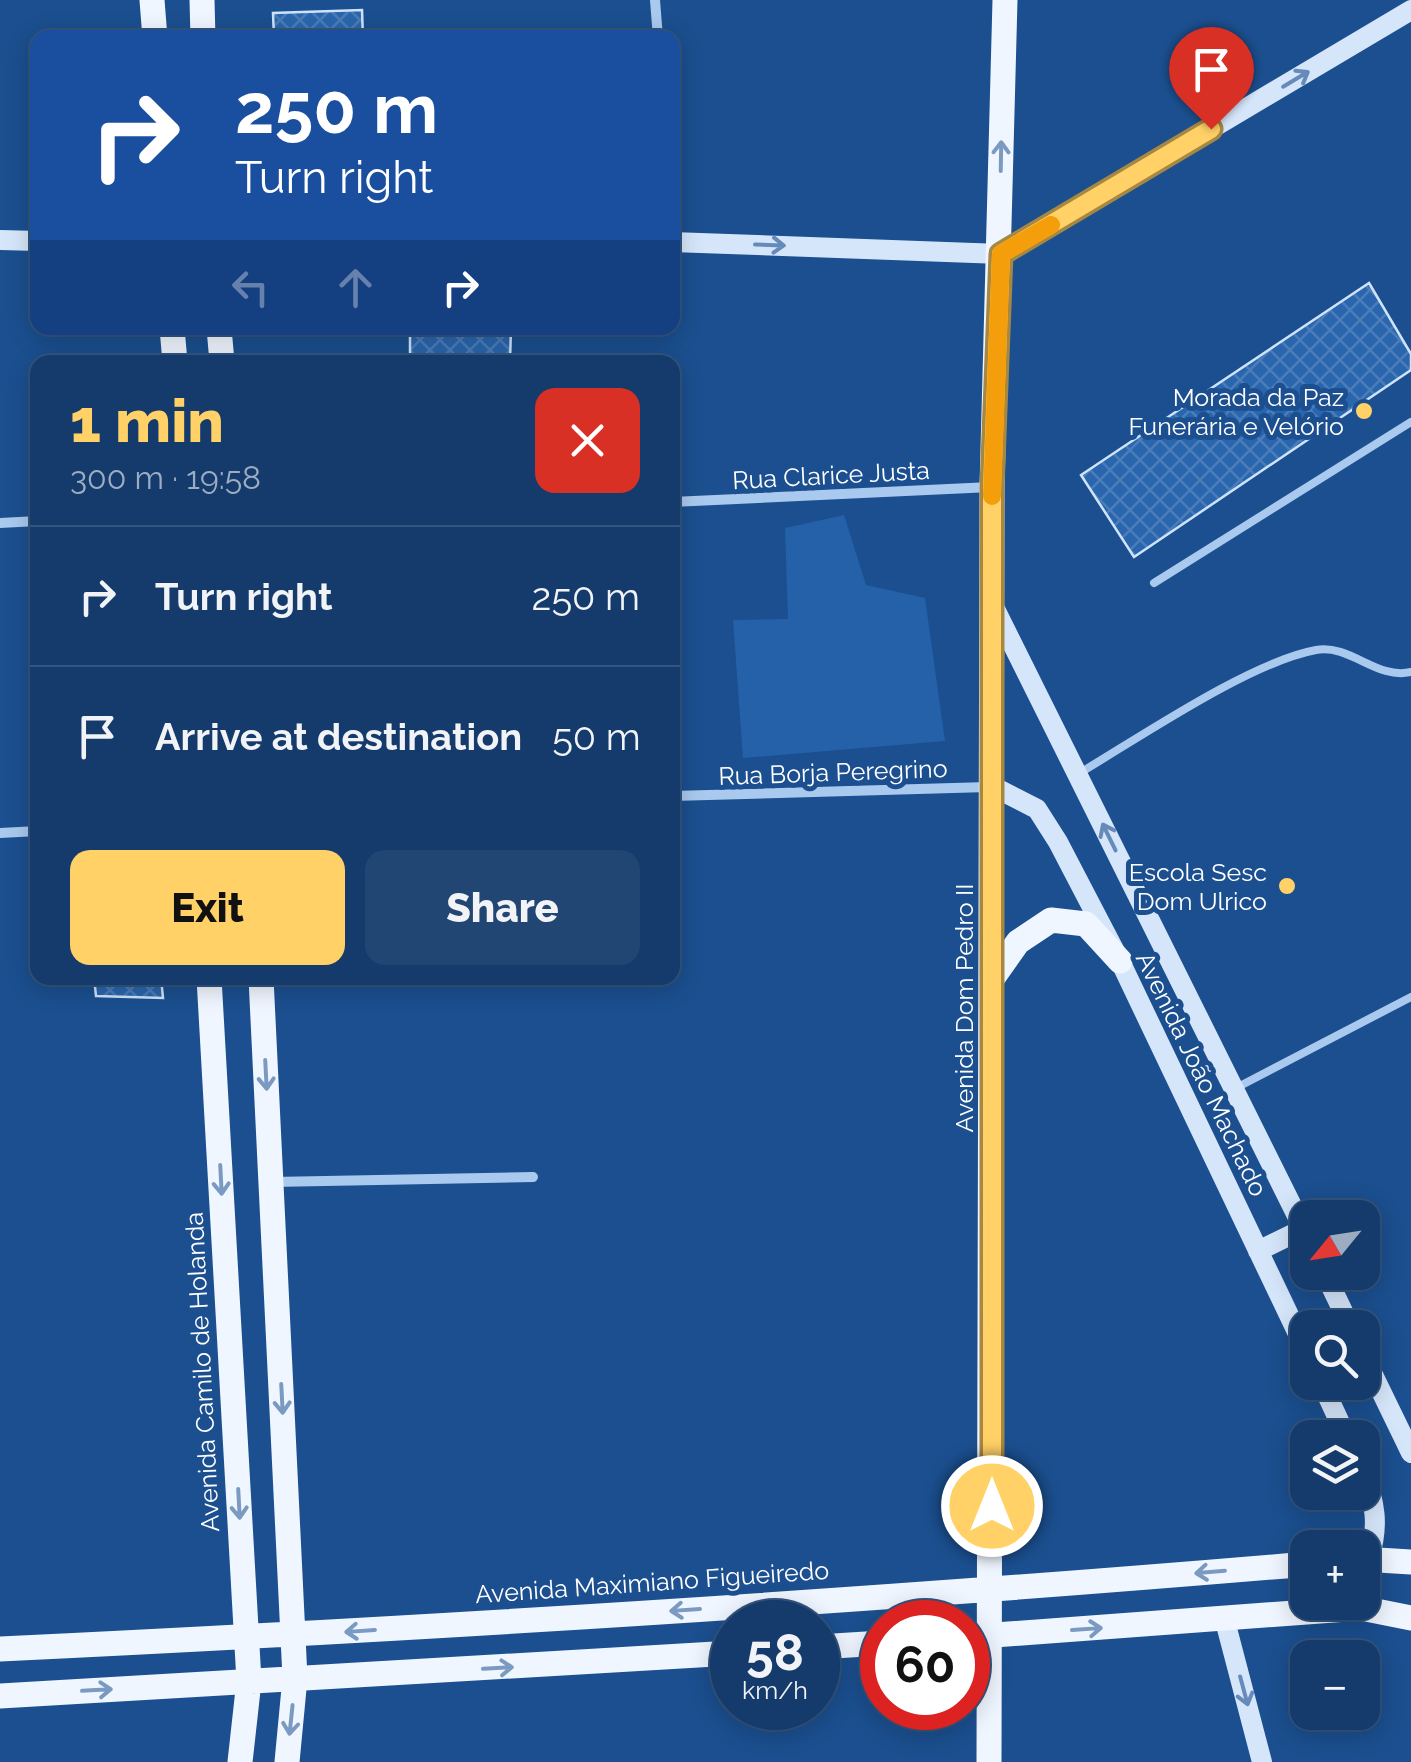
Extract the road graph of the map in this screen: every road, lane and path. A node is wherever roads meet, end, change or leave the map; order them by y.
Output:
1 (152, 0) edge
2 (202, 0) edge
3 (654, 0) edge
4 (1005, 0) edge
5 (1411, 10) edge
6 (154, 30) edge
7 (203, 30) edge
8 (657, 30) edge
9 (0, 240) edge
10 (30, 241) edge
11 (680, 242) edge
12 (1001, 254) junction
13 (1411, 422) edge
14 (992, 487) junction
15 (680, 502) edge
16 (30, 521) edge
17 (0, 523) edge
18 (1154, 582) dead end
19 (994, 606) junction
20 (1411, 672) edge
21 (1078, 774) junction
22 (994, 787) junction
23 (680, 796) edge
24 (30, 831) edge
25 (0, 833) edge
26 (1120, 961) junction
27 (994, 976) junction
28 (209, 985) edge
29 (261, 985) edge
30 (1411, 996) edge
31 (1234, 1089) junction
32 (534, 1177) dead end
33 (271, 1182) junction
34 (1290, 1203) edge
35 (1290, 1239) edge
36 (1258, 1251) junction
37 (1290, 1318) edge
38 (1380, 1389) edge
39 (1411, 1453) edge
40 (1380, 1559) edge
41 (1411, 1562) edge
42 (1290, 1565) edge
43 (992, 1590) junction
44 (989, 1600) edge
45 (1411, 1618) edge
46 (1225, 1621) junction
47 (294, 1635) junction
48 (247, 1636) junction
49 (990, 1636) edge
50 (0, 1648) edge
51 (710, 1654) edge
52 (296, 1678) junction
53 (249, 1681) junction
54 (0, 1696) edge
55 (987, 1730) edge
56 (240, 1762) edge
57 (287, 1762) edge
58 (990, 1762) edge
59 (1262, 1762) edge

1 - 6 main road
2 - 7 main road
3 - 8 street
12 -> 4 main road, Avenida Dom Pedro II
12 -> 5 main road
9 - 10 main road
11 -> 12 main road
12 - 14 main road, Avenida Dom Pedro II
13 - 18 lane
14 - 15 street, Rua Clarice Justa
14 - 19 main road, Avenida Dom Pedro II
16 - 17 street
19 - 21 main road, Avenida João Machado
19 - 22 main road, Avenida Dom Pedro II
20 - 21 lane
31 -> 21 main road, Avenida João Machado
22 - 23 street, Rua Borja Peregrino
22 - 26 main road, Avenida João Machado
22 - 27 main road, Avenida Dom Pedro II
24 - 25 street
26 - 27 main road
26 - 36 main road, Avenida João Machado
27 - 43 main road, Avenida Dom Pedro II
28 -> 48 main road, Avenida Camilo de Holanda
29 -> 33 main road
30 - 31 lane
31 - 34 main road, Avenida João Machado
32 - 33 street
33 -> 47 main road
35 - 36 main road
36 - 37 main road, Avenida João Machado
38 - 39 main road
40 - 41 main road
42 -> 43 main road, Avenida Maximiano Figueiredo
43 - 44 main road, Avenida Dom Pedro II
43 -> 47 main road, Avenida Maximiano Figueiredo
45 - 46 main road
49 -> 46 main road
46 -> 59 main road
47 - 48 main road, Avenida Maximiano Figueiredo
47 - 52 main road
48 - 50 main road, Avenida Maximiano Figueiredo
48 - 53 main road, Avenida Camilo de Holanda
52 -> 51 main road
52 - 53 main road
52 -> 57 main road
54 -> 53 main road
53 - 56 main road, Avenida Camilo de Holanda
55 - 58 main road, Avenida Dom Pedro II

